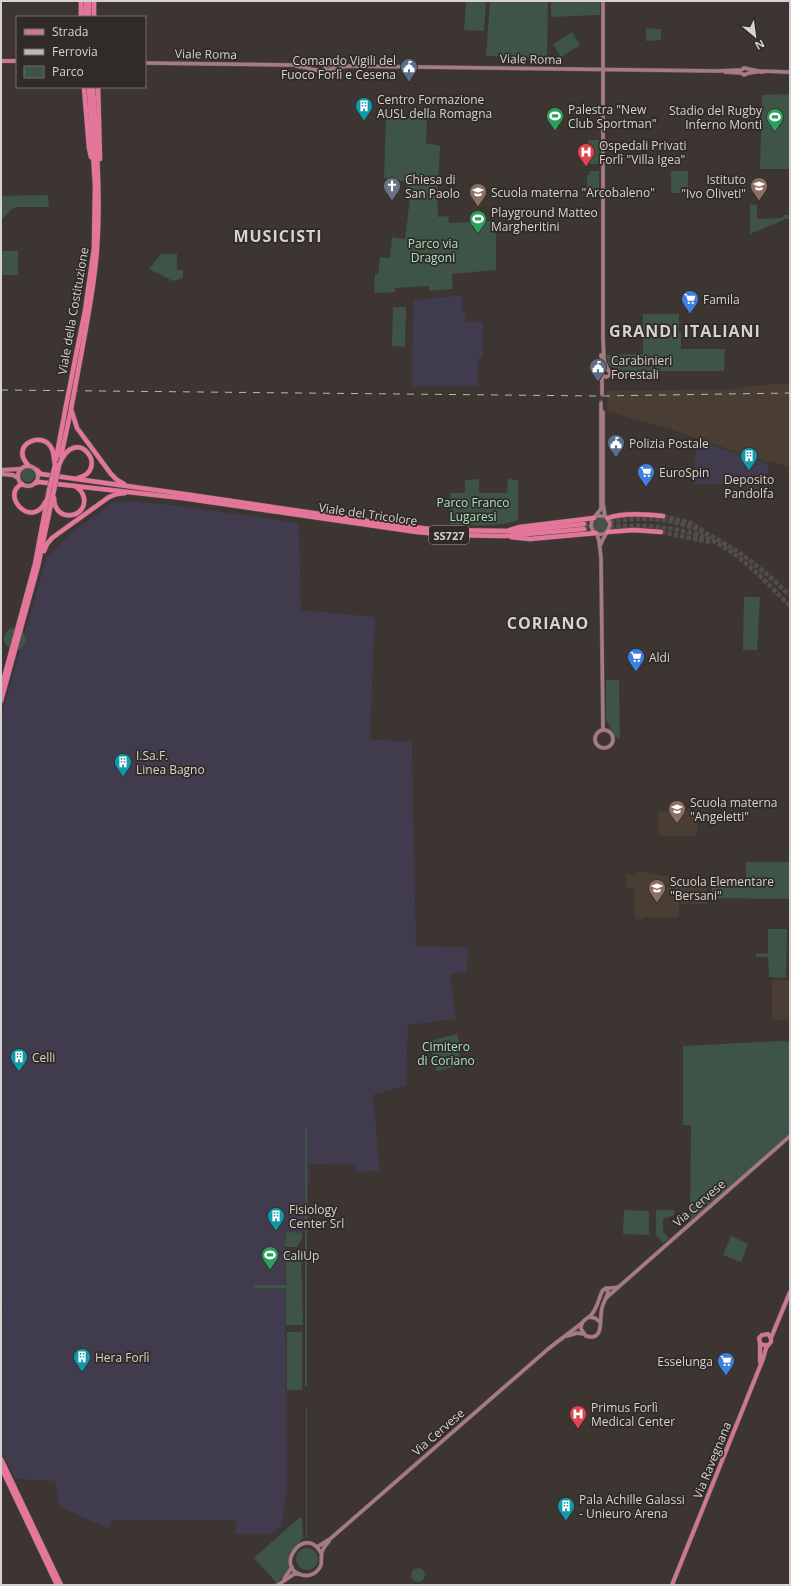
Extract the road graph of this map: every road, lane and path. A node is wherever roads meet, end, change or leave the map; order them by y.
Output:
1 (81, 1) edge
2 (86, 1) edge
3 (89, 1) edge
4 (94, 1) edge
5 (603, 1) edge
6 (81, 16) edge
7 (85, 16) edge
8 (89, 16) edge
9 (94, 16) edge
10 (1, 61) edge
11 (16, 61) edge
12 (146, 63) edge
13 (309, 66) junction
14 (325, 68) junction
15 (603, 69) junction
16 (741, 71) junction
17 (747, 71) junction
18 (790, 72) edge
19 (84, 88) edge
20 (89, 88) edge
21 (93, 88) edge
22 (98, 88) edge
23 (96, 172) junction
24 (79, 350) junction
25 (606, 370) junction
26 (604, 376) junction
27 (602, 394) tunnel mouth
28 (71, 409) junction
29 (28, 465) junction
30 (57, 465) junction
31 (20, 469) junction
32 (1, 470) edge
33 (37, 470) junction
34 (1, 474) edge
35 (18, 478) junction
36 (75, 479) junction
37 (35, 483) junction
38 (22, 484) junction
39 (73, 486) junction
40 (52, 490) junction
41 (150, 492) junction
42 (663, 516) tunnel mouth
43 (606, 517) junction
44 (594, 518) junction
45 (584, 526) tunnel mouth
46 (607, 532) junction
47 (661, 532) tunnel mouth
48 (596, 533) junction
49 (505, 534) junction
50 (601, 550) junction
51 (38, 566) junction
52 (22, 621) junction
53 (1, 689) edge
54 (1, 701) edge
55 (603, 730) junction
56 (790, 1136) edge
57 (622, 1284) junction
58 (606, 1288) junction
59 (790, 1292) edge
60 (606, 1298) junction
61 (589, 1317) junction
62 (600, 1322) junction
63 (582, 1323) junction
64 (776, 1328) junction
65 (584, 1334) junction
66 (767, 1334) junction
67 (771, 1338) junction
68 (559, 1340) junction
69 (760, 1343) junction
70 (768, 1345) junction
71 (760, 1364) junction
72 (1, 1459) edge
73 (1, 1467) edge
74 (330, 1539) junction
75 (317, 1547) junction
76 (322, 1553) junction
77 (292, 1567) junction
78 (299, 1574) junction
79 (283, 1581) junction
80 (57, 1585) edge
81 (62, 1585) edge
82 (278, 1585) edge
83 (672, 1585) edge

1 - 6 highway
2 - 7 highway
3 - 8 highway
4 - 9 highway
5 - 15 main road
10 - 11 main road
12 - 13 main road, Viale Roma
13 - 14 main road
13 - 14 main road
14 - 15 main road, Viale Roma
15 - 16 main road, Viale Roma
15 - 25 main road
16 - 17 main road
16 - 17 main road
17 - 18 main road
19 - 23 highway
20 - 23 highway, Viale della Costituzione
21 - 23 highway, Viale della Costituzione
22 - 23 highway
23 - 24 highway, Viale della Costituzione
24 - 28 highway, Viale della Costituzione, bridge
24 - 30 highway, Viale della Costituzione, bridge
25 - 26 main road
25 - 26 main road
26 - 27 main road
28 - 30 highway, Viale della Costituzione
28 - 41 highway
29 - 30 highway
29 - 31 main road
29 - 33 main road
30 - 36 highway
30 - 40 highway, bridge
31 - 32 main road
31 - 35 main road
33 - 36 highway
33 - 37 main road
34 - 35 main road
35 - 38 main road
36 - 41 highway
37 - 38 main road
37 - 39 highway
38 - 40 highway
39 - 40 highway
39 - 41 highway
40 - 51 highway
40 - 52 highway
41 - 49 highway, Viale del Tricolore / SS727
41 - 51 highway
42 - 43 highway
43 - 44 main road
43 - 44 main road
43 - 46 main road
44 - 48 main road
44 - 49 highway
45 - 49 highway, Viale del Tricolore / SS727
46 - 47 highway
46 - 48 main road
46 - 50 main road
48 - 49 highway
48 - 50 main road
50 - 55 main road
51 - 52 highway
52 - 53 highway
52 - 54 highway
55 - 55 main road
56 - 57 main road, Via Cervese
57 - 58 main road, Via Cervese
57 - 60 main road, Via Cervese
58 - 60 main road, Via Cervese
58 - 61 main road, Via Cervese
59 - 64 main road
60 - 62 main road, Via Cervese
61 - 62 main road
61 - 63 main road, Via Cervese
62 - 65 main road, Via Cervese
63 - 65 main road
63 - 68 main road, Via Cervese
64 - 66 main road
64 - 67 main road
65 - 68 main road, Via Cervese
66 - 67 main road
66 - 69 main road
67 - 70 main road
68 - 74 main road, Via Cervese
69 - 70 main road
69 - 71 main road, Via Ravegnana
70 - 71 main road, Via Ravegnana
71 - 83 main road, Via Ravegnana
72 - 81 highway
73 - 80 highway
74 - 75 main road, Via Cervese
74 - 76 main road, Via Cervese
75 - 76 main road
75 - 77 main road, Via Cervese
76 - 78 main road, Via Cervese
77 - 78 main road
77 - 79 main road, Via Cervese
78 - 79 main road, Via Cervese
79 - 82 main road, Via Cervese

